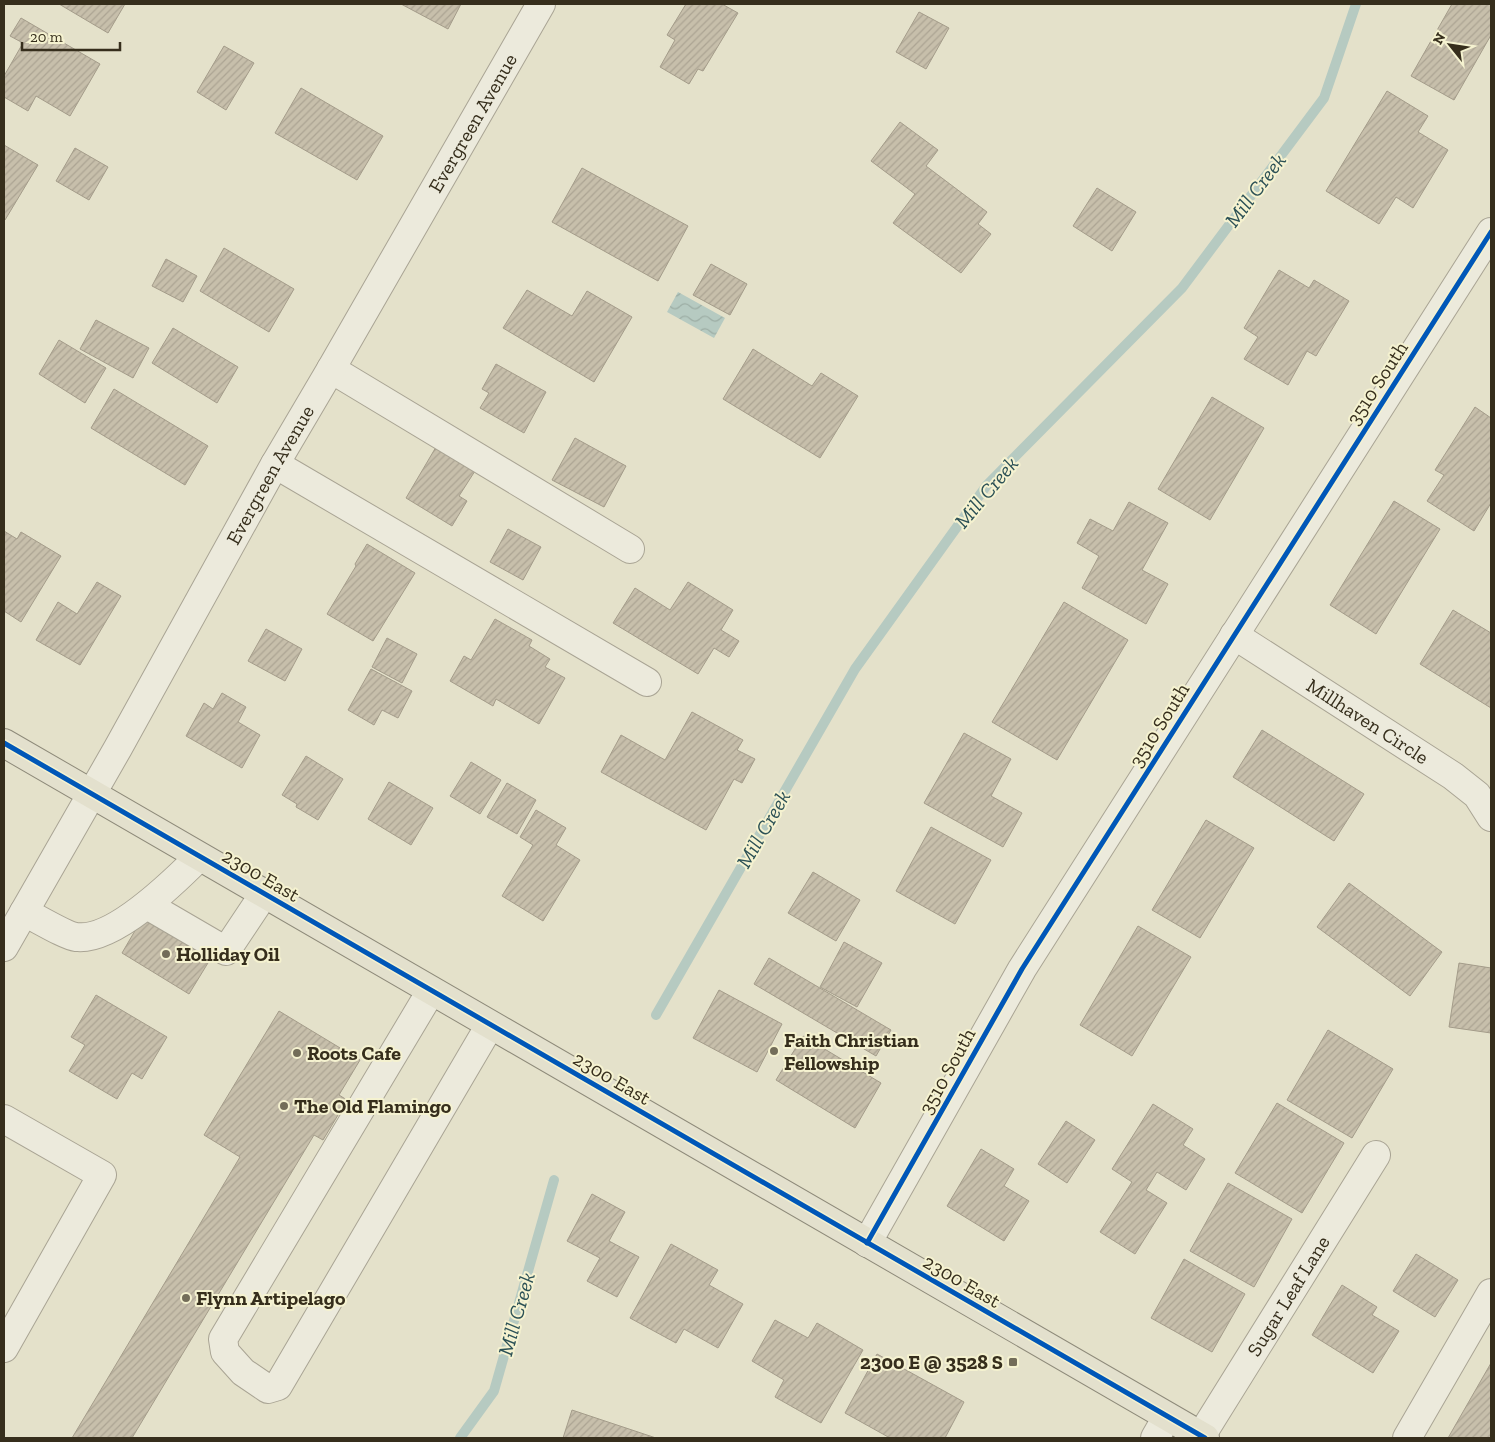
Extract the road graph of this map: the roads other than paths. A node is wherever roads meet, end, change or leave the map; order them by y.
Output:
1 (541, 4) edge
2 (1491, 232) edge
3 (332, 369) junction
4 (275, 464) junction
5 (630, 549) dead end
6 (1234, 635) junction
7 (647, 682) dead end
8 (4, 744) edge
9 (92, 794) junction
10 (1491, 817) edge
11 (199, 857) junction
12 (264, 894) junction
13 (147, 905) junction
14 (24, 912) junction
15 (4, 946) edge
16 (431, 990) junction
17 (490, 1024) junction
18 (7, 1128) edge
19 (1376, 1155) dead end
20 (867, 1243) junction
21 (1491, 1293) edge
22 (4, 1348) edge
23 (1161, 1428) edge
24 (1203, 1437) edge
25 (1407, 1438) edge

1 - 3 street, Evergreen Avenue
2 - 6 street, 3510 South
3 - 4 street, Evergreen Avenue
3 - 5 street
4 - 7 street
4 - 9 street, Evergreen Avenue
6 - 10 street, Millhaven Circle
6 - 20 street, 3510 South
8 - 9 main road, 2300 East
9 - 11 main road, 2300 East
9 - 14 street, Evergreen Avenue
11 - 12 main road, 2300 East
11 - 13 street
12 - 13 street
12 - 16 main road, 2300 East
13 - 14 street
14 - 15 street, Evergreen Avenue
16 - 17 main road, 2300 East
16 - 17 street
17 - 20 main road, 2300 East
18 - 22 street
19 - 24 street, Sugar Leaf Lane
20 - 23 main road, 2300 East
21 - 25 street
23 - 24 main road, 2300 East

